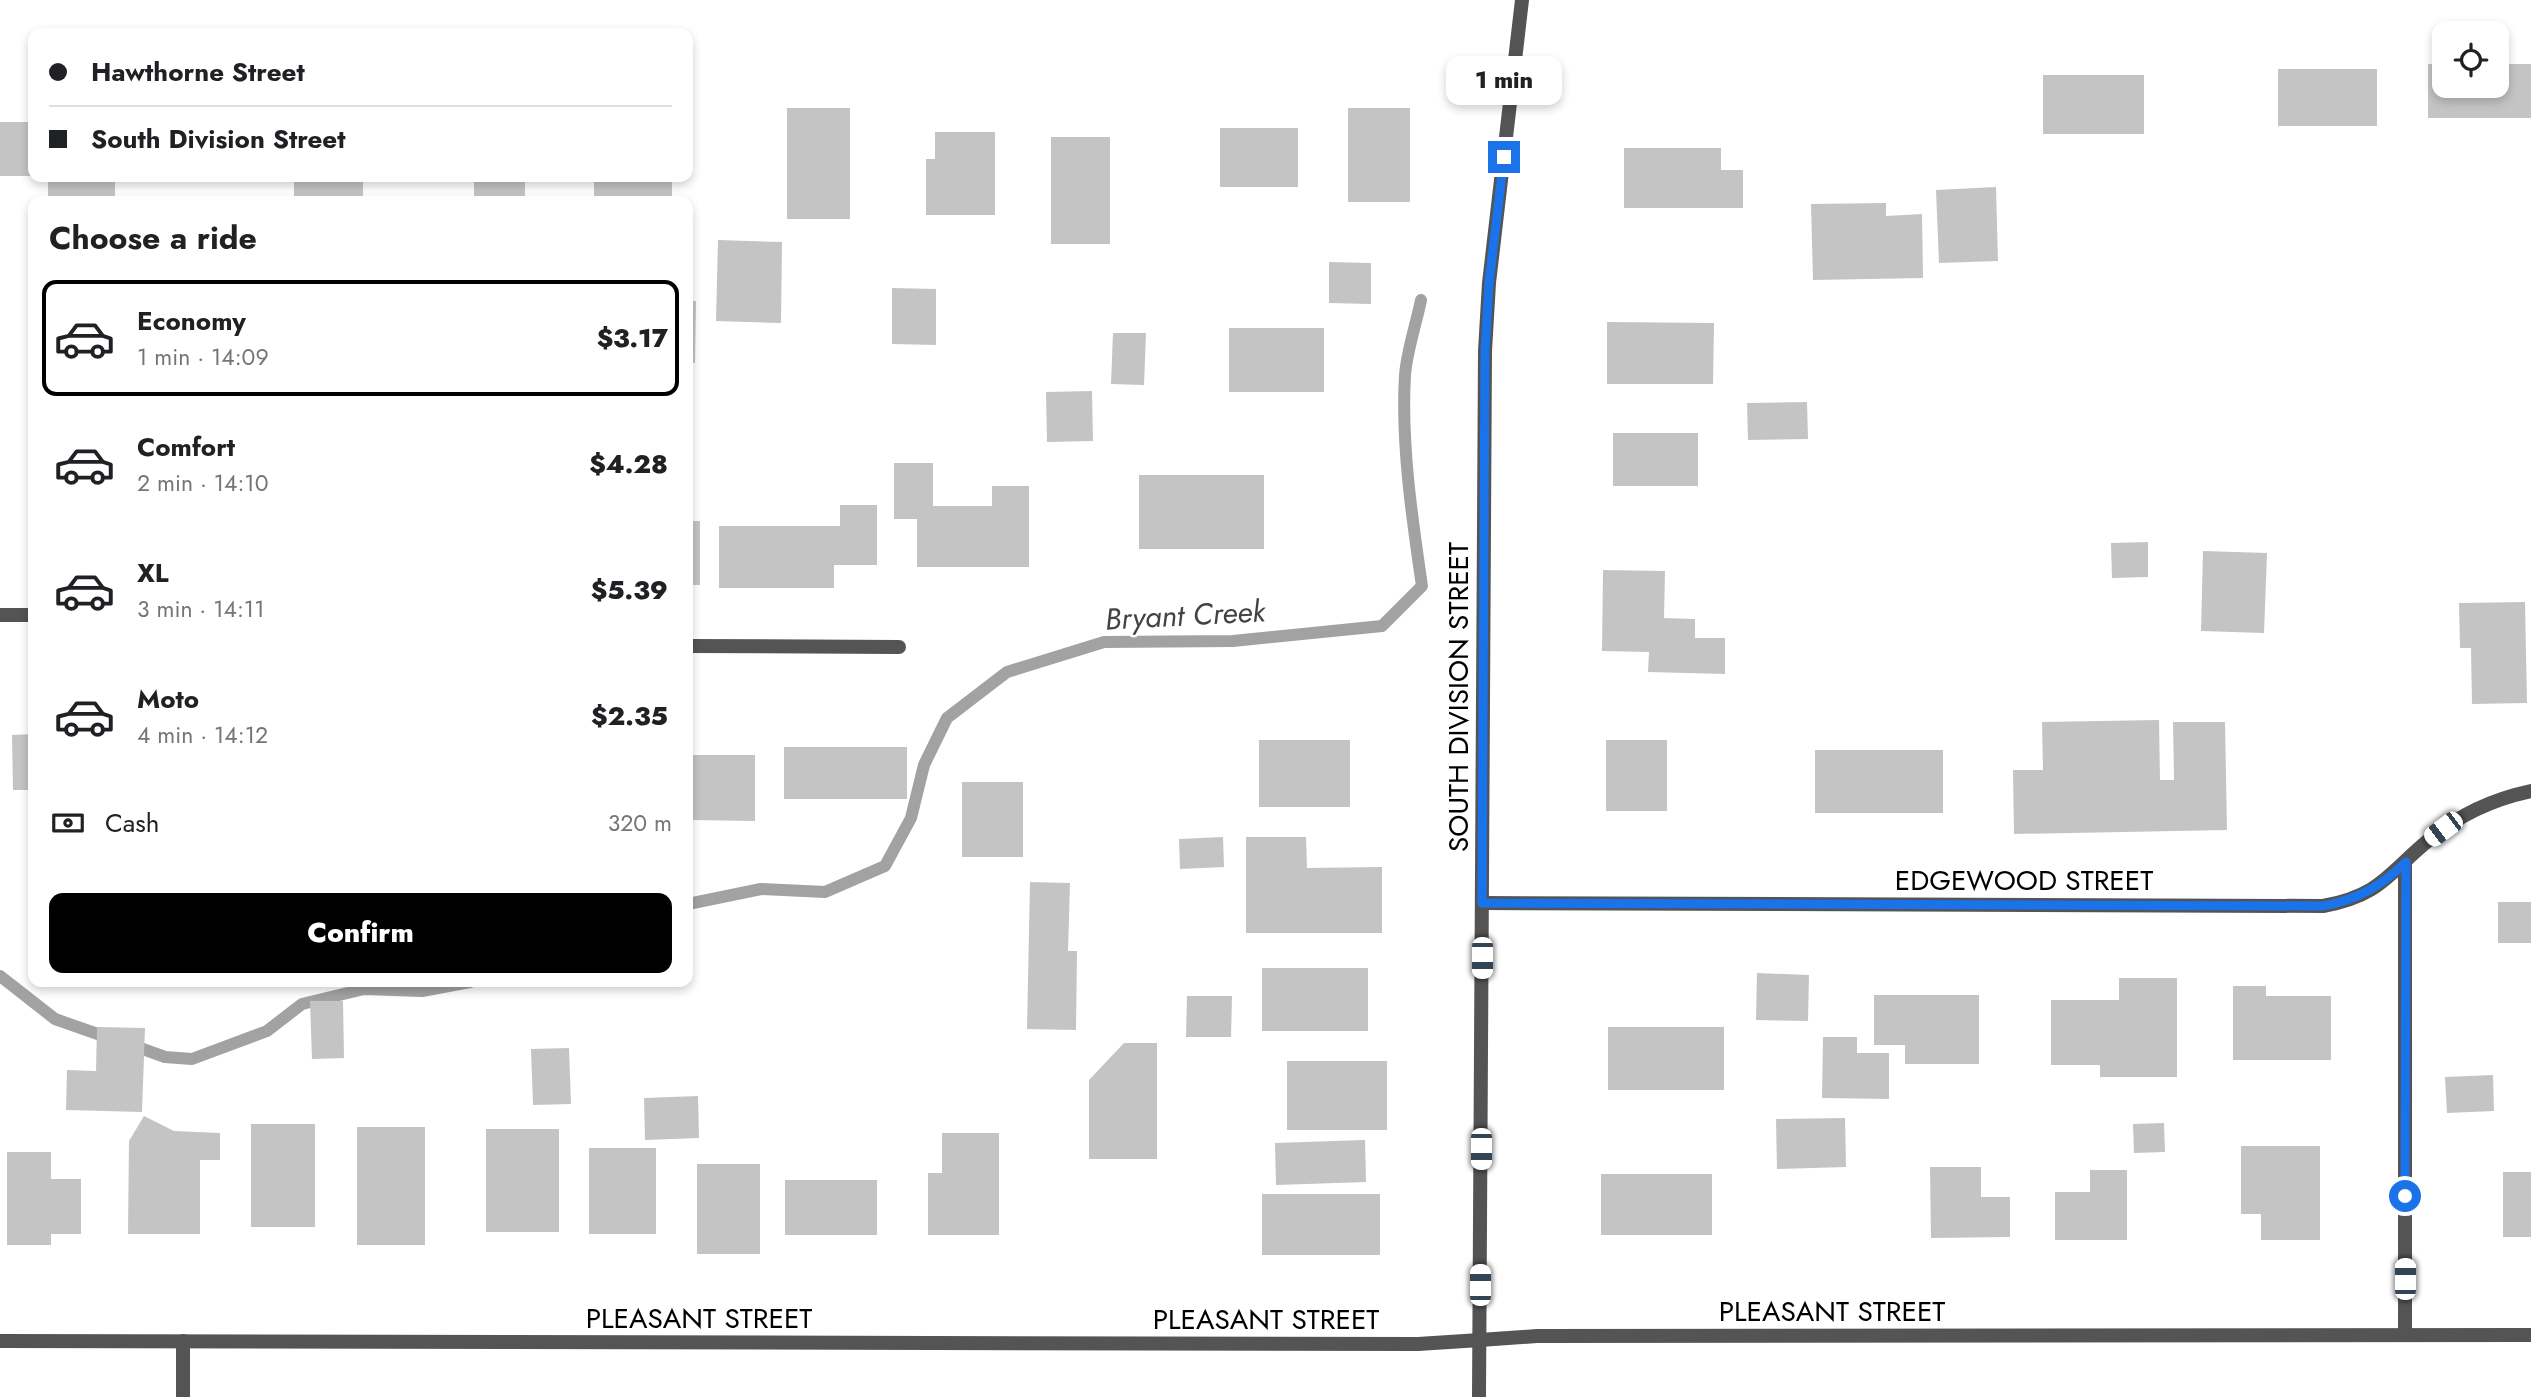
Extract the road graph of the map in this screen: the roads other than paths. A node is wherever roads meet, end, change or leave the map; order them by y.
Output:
1 (1522, 0) edge
2 (0, 615) edge
3 (28, 615) edge
4 (693, 646) edge
5 (899, 647) dead end
6 (2531, 791) edge
7 (2406, 862) junction
8 (1482, 903) junction
9 (2405, 1335) junction
10 (2531, 1335) edge
11 (1480, 1340) junction
12 (0, 1341) edge
13 (183, 1342) junction
14 (183, 1397) edge
15 (1479, 1397) edge

1 - 8 street, SOUTH DIVISION STREET
2 - 3 street
4 - 5 street
6 - 7 street, EDGEWOOD STREET
7 - 8 street, EDGEWOOD STREET
7 - 9 street
8 - 11 street, SOUTH DIVISION STREET
9 - 10 street, PLEASANT STREET
9 - 11 street, PLEASANT STREET
11 - 13 street, PLEASANT STREET
11 - 15 street, SOUTH DIVISION STREET
12 - 13 street, PLEASANT STREET
13 - 14 street

